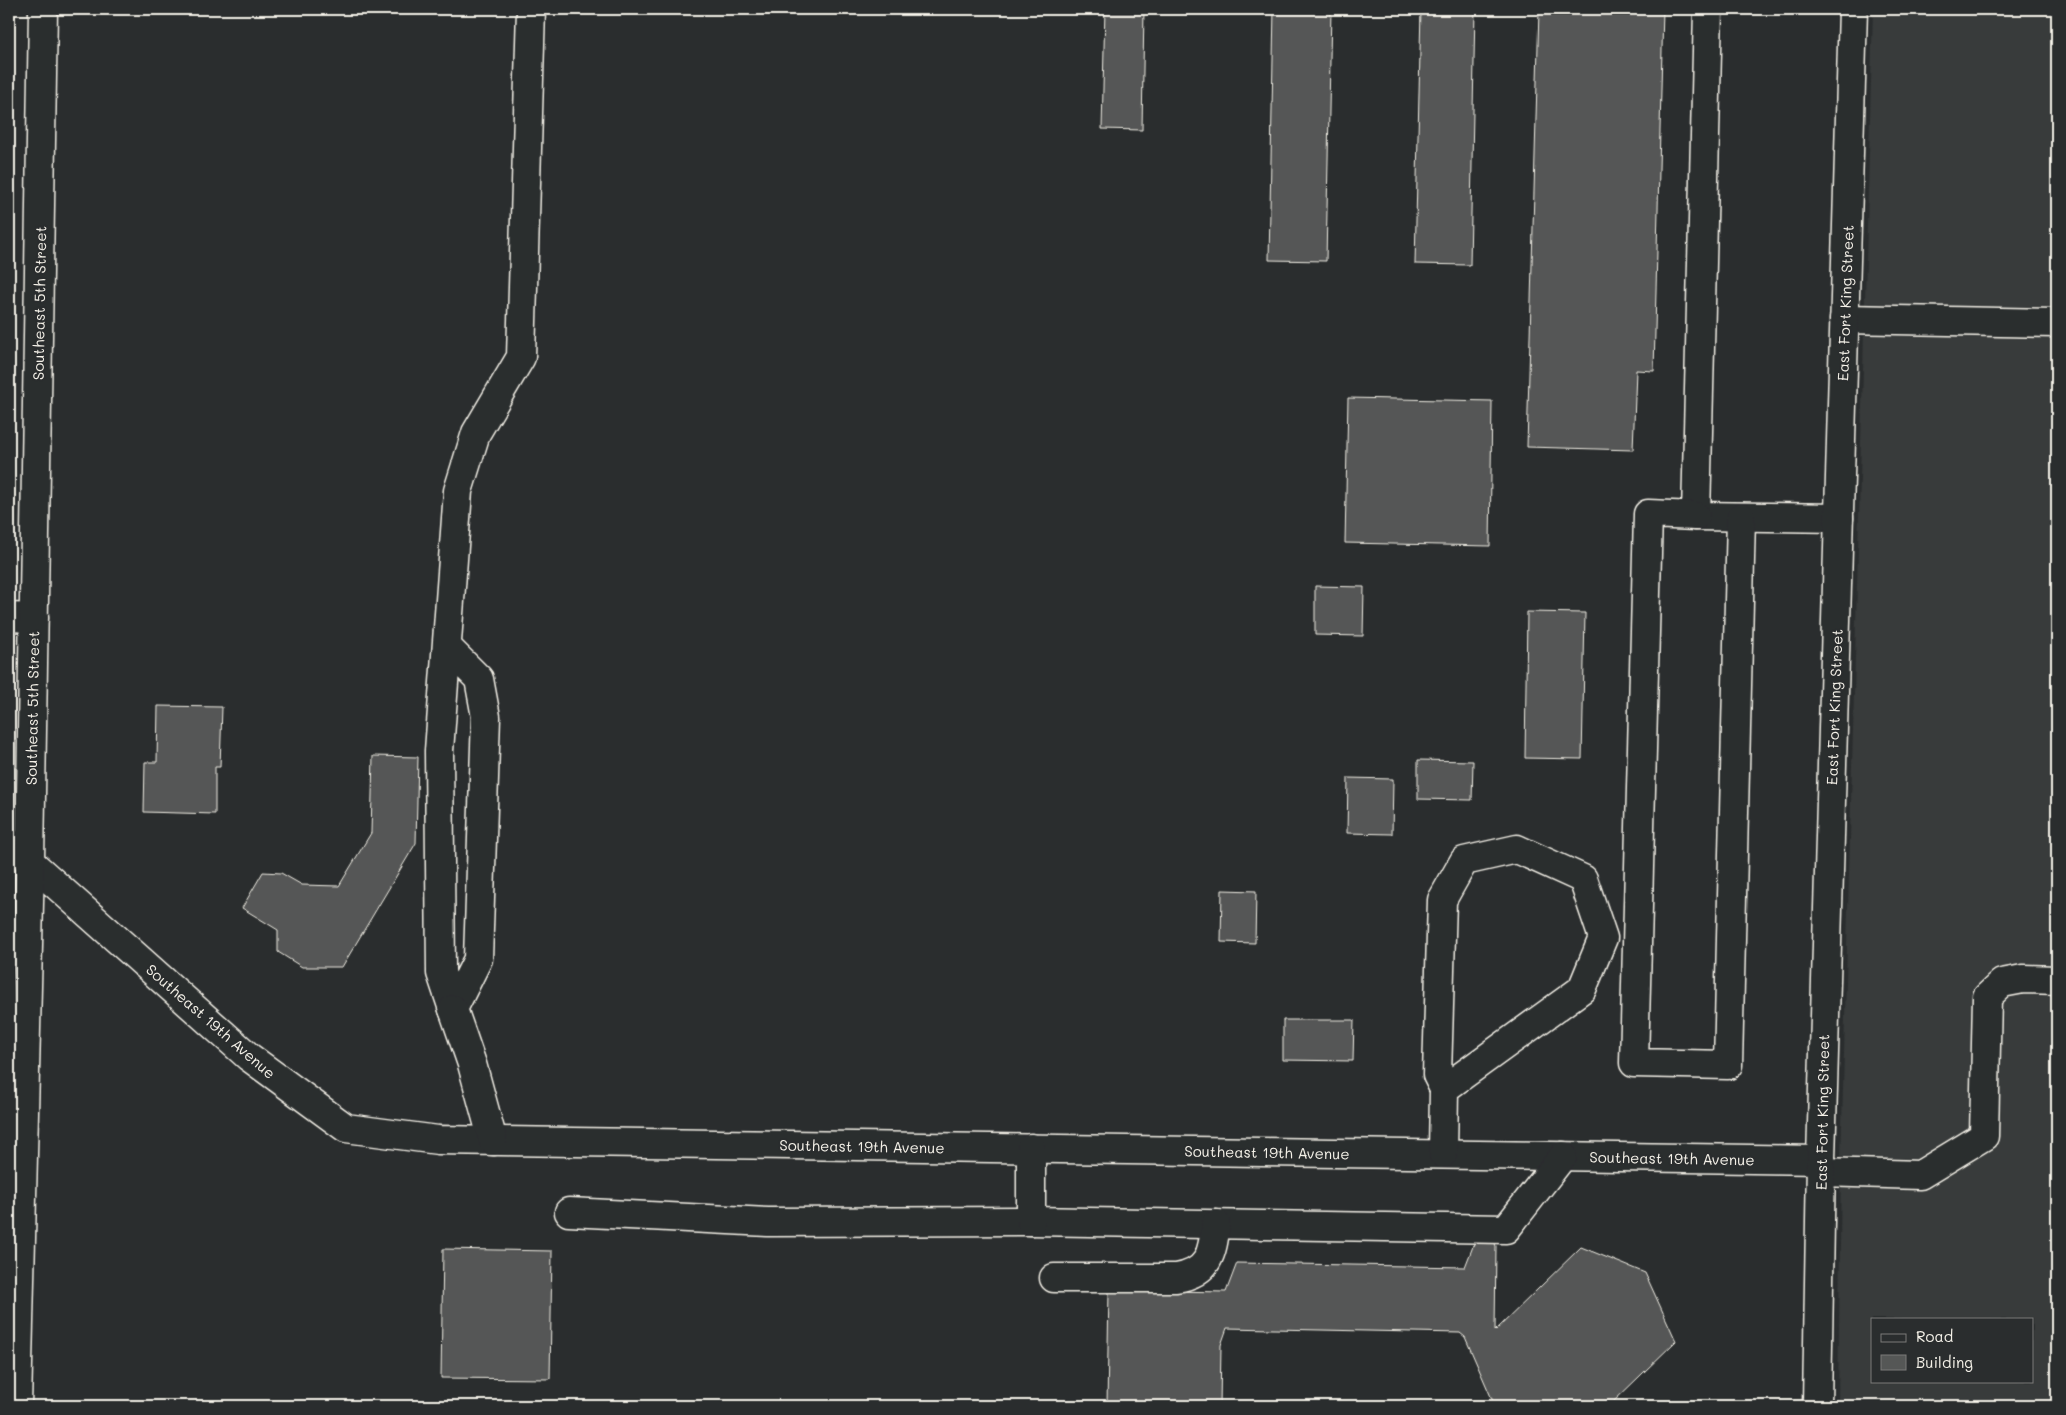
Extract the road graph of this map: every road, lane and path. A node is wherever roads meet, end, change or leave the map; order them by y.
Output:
1 (43, 9) edge
2 (531, 9) edge
3 (1708, 9) edge
4 (1853, 9) edge
5 (1844, 319) junction
6 (2057, 323) edge
7 (1696, 516) junction
8 (1741, 516) junction
9 (1839, 518) junction
10 (21, 618) edge
11 (447, 647) junction
12 (9, 844) edge
13 (30, 861) junction
14 (2057, 980) edge
15 (453, 1009) junction
16 (1444, 1089) junction
17 (493, 1141) junction
18 (1031, 1148) junction
19 (1443, 1154) junction
20 (1563, 1156) junction
21 (1821, 1166) junction
22 (569, 1212) dead end
23 (1031, 1221) junction
24 (1216, 1224) junction
25 (1054, 1278) dead end
26 (17, 1406) edge
27 (1817, 1406) edge

1 - 10 street, Southeast 5th Street
2 - 11 street
3 - 7 street
4 - 5 street, East Fort King Street
5 - 6 street
5 - 9 street, East Fort King Street
7 - 8 street
7 - 8 street
8 - 9 street
9 - 21 street, East Fort King Street
10 - 13 street, Southeast 5th Street
11 - 15 street
11 - 15 street
12 - 13 street, Southeast 19th Avenue
13 - 17 street, Southeast 19th Avenue
13 - 26 street, Southeast 5th Street
14 - 21 street, Southeast 19th Avenue
15 - 17 street
16 - 16 street
16 - 19 street
17 - 18 street, Southeast 19th Avenue
18 - 19 street, Southeast 19th Avenue
18 - 23 street
19 - 20 street, Southeast 19th Avenue
20 - 21 street, Southeast 19th Avenue
20 - 24 street
21 - 27 street, East Fort King Street
22 - 23 street
23 - 24 street
24 - 25 street

